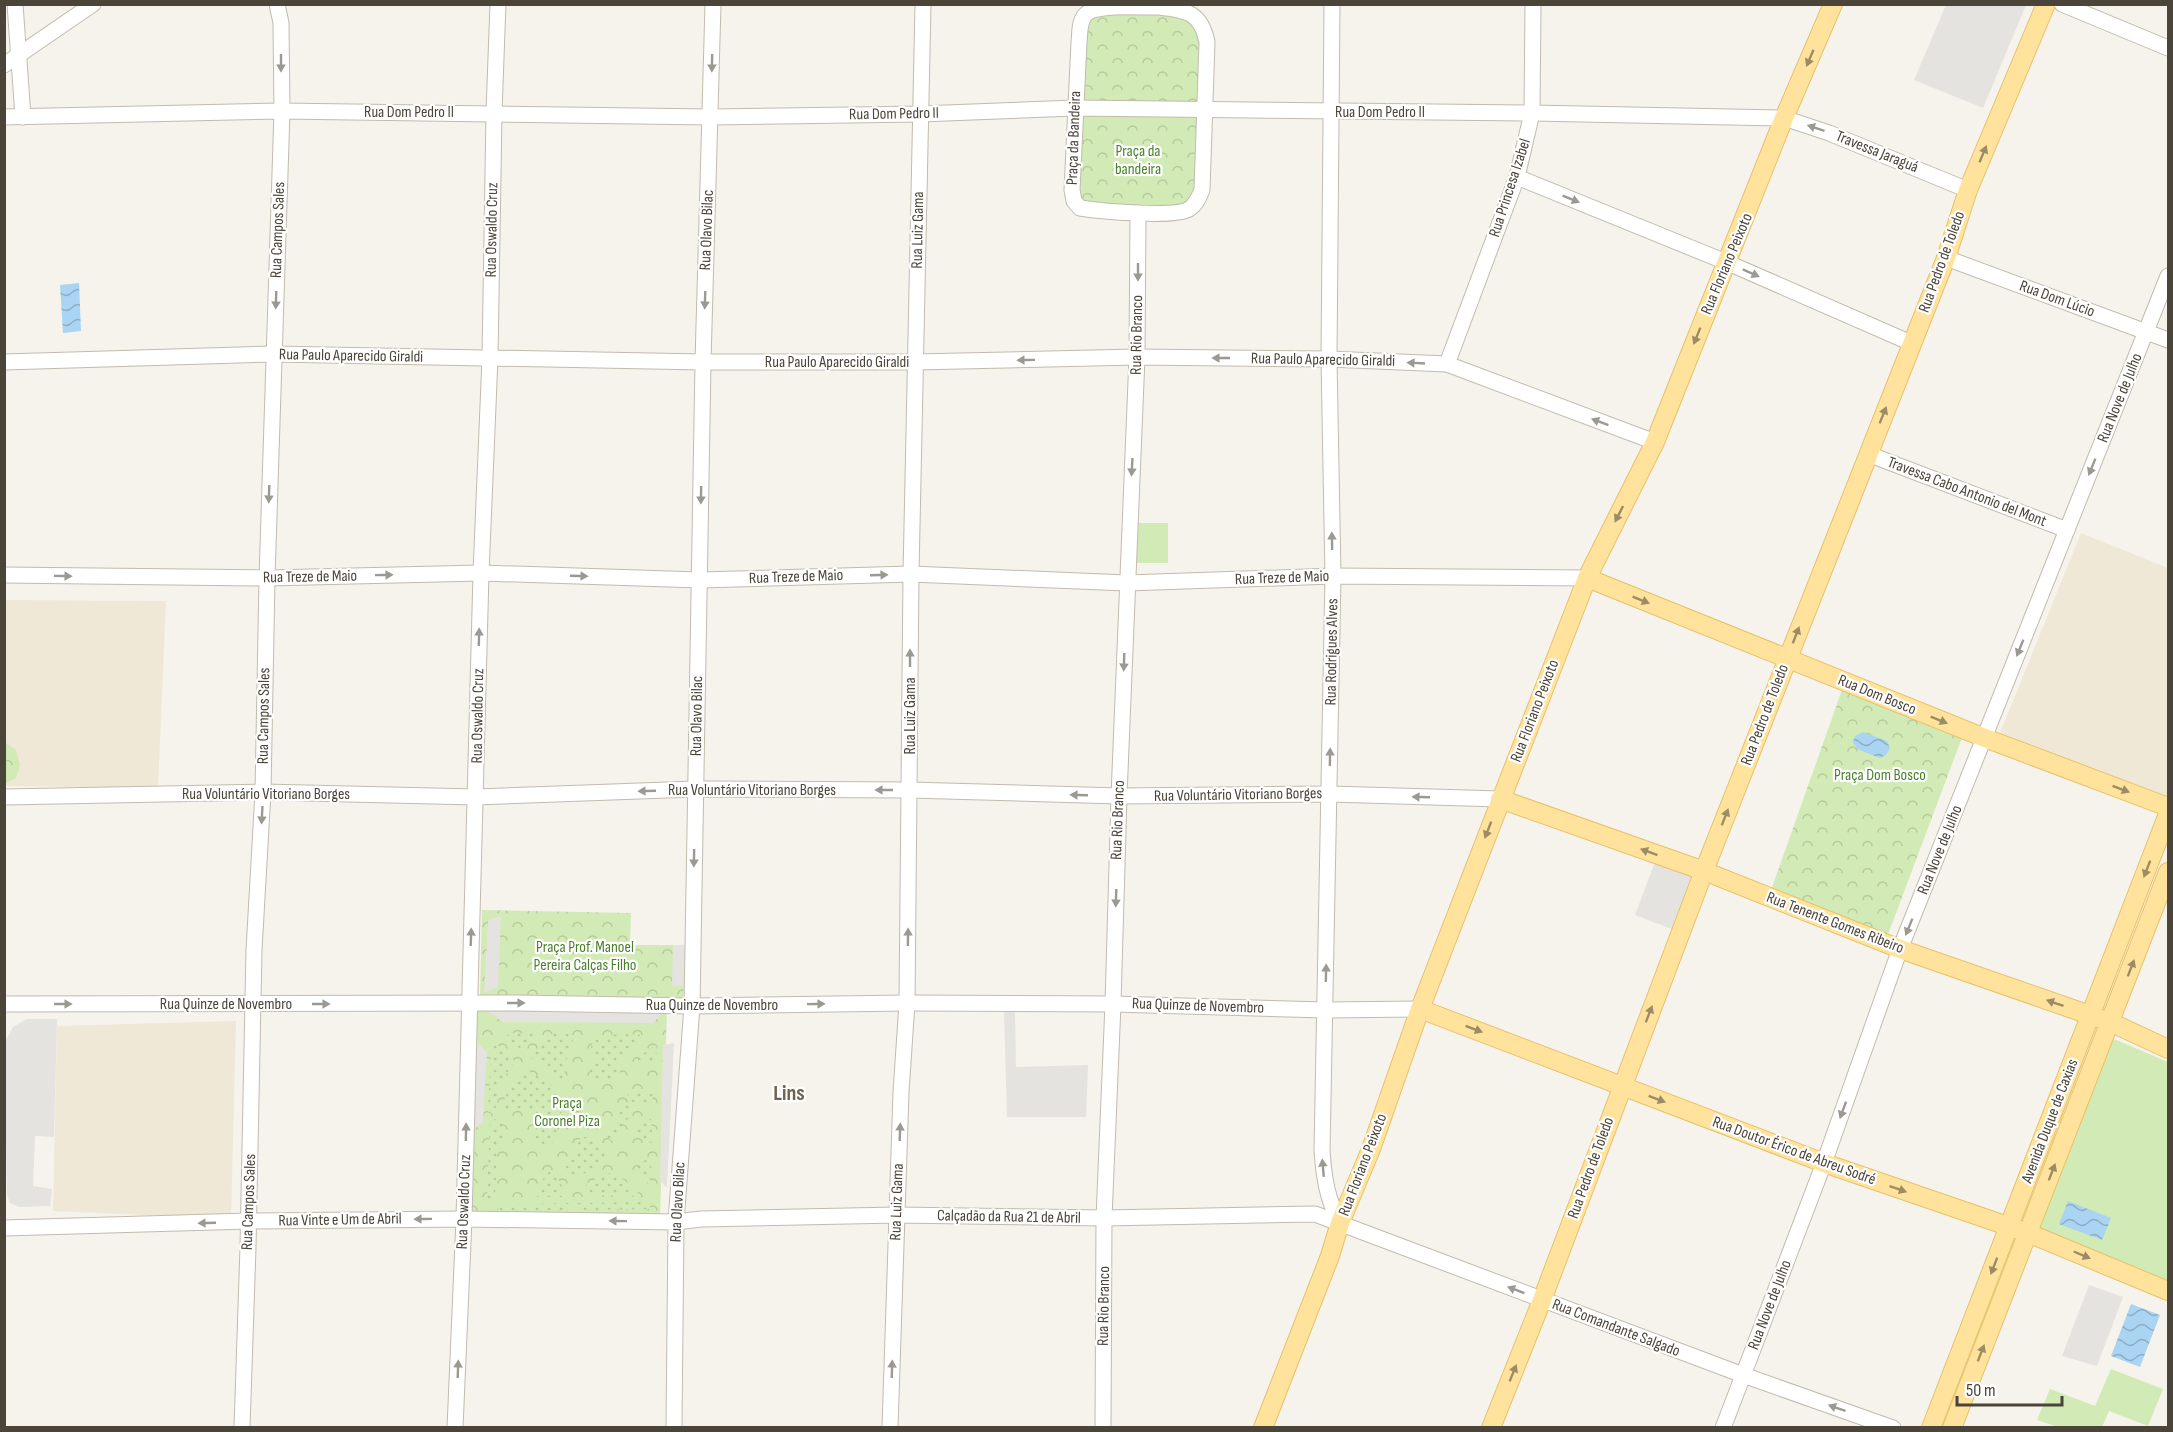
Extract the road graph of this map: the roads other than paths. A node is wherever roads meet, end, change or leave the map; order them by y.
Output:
1 (15, 4) edge
2 (93, 4) edge
3 (278, 4) edge
4 (498, 4) edge
5 (713, 4) edge
6 (923, 4) edge
7 (1332, 4) edge
8 (1533, 4) edge
9 (1833, 4) edge
10 (2046, 4) edge
11 (2062, 4) edge
12 (1144, 6) edge
13 (2169, 48) edge
14 (19, 54) junction
15 (4, 65) edge
16 (1075, 108) junction
17 (1204, 109) junction
18 (282, 111) junction
19 (494, 112) junction
20 (1331, 112) junction
21 (1532, 113) junction
22 (920, 114) junction
23 (4, 117) edge
24 (23, 117) junction
25 (711, 117) junction
26 (1784, 118) junction
27 (1517, 177) junction
28 (1968, 190) junction
29 (1138, 213) junction
30 (1946, 258) junction
31 (1726, 262) junction
32 (2169, 276) edge
33 (2146, 332) junction
34 (2169, 340) edge
35 (1911, 343) junction
36 (274, 354) junction
37 (1137, 357) junction
38 (490, 358) junction
39 (1329, 359) junction
40 (4, 362) edge
41 (703, 362) junction
42 (915, 362) junction
43 (1447, 364) junction
44 (1655, 442) junction
45 (1868, 453) junction
46 (2067, 530) junction
47 (481, 573) junction
48 (911, 574) junction
49 (4, 575) edge
50 (1333, 576) junction
51 (267, 578) junction
52 (1587, 578) junction
53 (700, 580) junction
54 (1127, 582) junction
55 (1787, 659) junction
56 (1985, 738) junction
57 (695, 789) junction
58 (909, 790) junction
59 (263, 792) junction
60 (1330, 794) junction
61 (1119, 796) junction
62 (4, 797) edge
63 (476, 797) junction
64 (1500, 799) junction
65 (2169, 807) edge
66 (2169, 814) edge
67 (1704, 871) junction
68 (2169, 872) edge
69 (1900, 949) junction
70 (907, 1003) junction
71 (4, 1004) edge
72 (254, 1004) junction
73 (468, 1004) junction
74 (1113, 1004) junction
75 (692, 1006) junction
76 (1420, 1009) junction
77 (1325, 1010) junction
78 (2090, 1015) junction
79 (2110, 1022) junction
80 (2169, 1049) edge
81 (1622, 1085) junction
82 (1824, 1163) junction
83 (897, 1215) junction
84 (1104, 1218) junction
85 (464, 1219) junction
86 (249, 1221) junction
87 (676, 1221) junction
88 (1340, 1223) junction
89 (4, 1228) edge
90 (2008, 1228) junction
91 (2028, 1233) junction
92 (2169, 1292) edge
93 (1542, 1300) junction
94 (1743, 1376) junction
95 (242, 1428) edge
96 (455, 1428) edge
97 (674, 1428) edge
98 (890, 1428) edge
99 (1102, 1428) edge
100 (1263, 1428) edge
101 (1491, 1428) edge
102 (1722, 1428) edge
103 (1893, 1428) edge
104 (1931, 1428) edge
105 (1953, 1428) edge

1 - 14 street
2 - 14 street
3 -> 18 street, Rua Campos Sales
4 - 19 street, Rua Oswaldo Cruz
5 -> 25 street, Rua Olavo Bilac
6 - 22 street, Rua Luiz Gama
7 - 20 street, Rua Rodrigues Alves
8 - 21 street, Rua Princesa Izabel
9 -> 26 main road, Rua Floriano Peixoto
28 -> 10 main road, Rua Pedro de Toledo
11 - 13 street
12 - 16 street, Praça da Bandeira
12 - 17 street, Praça da Bandeira
14 - 15 street
14 - 24 street
16 - 17 street, Rua Dom Pedro II
16 - 22 street, Rua Dom Pedro II
16 - 29 street, Praça da Bandeira
17 - 20 street, Rua Dom Pedro II
17 - 29 street, Praça da Bandeira
18 - 19 street, Rua Dom Pedro II
18 - 24 street, Rua Dom Pedro II
18 -> 36 street, Rua Campos Sales
19 - 25 street, Rua Dom Pedro II
19 - 38 street, Rua Oswaldo Cruz
20 - 21 street, Rua Dom Pedro II
20 - 39 street, Rua Rodrigues Alves
21 - 26 street, Rua Dom Pedro II
21 - 27 street, Rua Princesa Izabel
22 - 25 street, Rua Dom Pedro II
22 - 42 street, Rua Luiz Gama
23 - 24 street, Rua Dom Pedro II
25 -> 41 street, Rua Olavo Bilac
28 -> 26 street, Travessa Jaraguá
26 - 31 main road, Rua Floriano Peixoto
27 -> 31 street
27 - 43 street, Rua Princesa Izabel
28 - 30 main road, Rua Pedro de Toledo
29 -> 37 street, Rua Rio Branco
30 - 33 street, Rua Dom Lúcio
30 - 35 main road, Rua Pedro de Toledo
31 -> 35 street
31 -> 44 main road, Rua Floriano Peixoto
32 - 33 street, Rua Nove de Julho
33 - 34 street, Rua Dom Lúcio
33 -> 46 street, Rua Nove de Julho
45 -> 35 main road, Rua Pedro de Toledo
36 - 38 street, Rua Paulo Aparecido Giraldi
36 - 40 street, Rua Paulo Aparecido Giraldi
36 -> 51 street, Rua Campos Sales
39 -> 37 street, Rua Paulo Aparecido Giraldi
37 -> 42 street, Rua Paulo Aparecido Giraldi
37 -> 54 street, Rua Rio Branco
38 - 41 street, Rua Paulo Aparecido Giraldi
38 - 47 street, Rua Oswaldo Cruz
43 -> 39 street, Rua Paulo Aparecido Giraldi
50 -> 39 street, Rua Rodrigues Alves
41 - 42 street, Rua Paulo Aparecido Giraldi
41 -> 53 street, Rua Olavo Bilac
42 - 48 street, Rua Luiz Gama
44 -> 43 street, Rua Paulo Aparecido Giraldi
44 -> 52 main road, Rua Floriano Peixoto
45 - 46 street, Travessa Cabo Antonio del Mont
55 -> 45 main road, Rua Pedro de Toledo
46 -> 56 street, Rua Nove de Julho
51 -> 47 street, Rua Treze de Maio
47 -> 53 street, Rua Treze de Maio
63 -> 47 street, Rua Oswaldo Cruz
53 -> 48 street, Rua Treze de Maio
48 - 54 street, Rua Treze de Maio
58 -> 48 street, Rua Luiz Gama
49 -> 51 street, Rua Treze de Maio
50 - 52 street, Rua Treze de Maio
50 - 54 street, Rua Treze de Maio
60 -> 50 street, Rua Rodrigues Alves
51 - 59 street, Rua Campos Sales
52 -> 55 main road, Rua Dom Bosco
52 - 64 main road, Rua Floriano Peixoto
53 - 57 street, Rua Olavo Bilac
54 -> 61 street, Rua Rio Branco
55 -> 56 main road, Rua Dom Bosco
67 -> 55 main road, Rua Pedro de Toledo
56 -> 65 main road, Rua Dom Bosco
56 -> 69 street, Rua Nove de Julho
58 -> 57 street, Rua Voluntário Vitoriano Borges
57 -> 63 street, Rua Voluntário Vitoriano Borges
57 -> 75 street, Rua Olavo Bilac
61 -> 58 street, Rua Voluntário Vitoriano Borges
70 -> 58 street, Rua Luiz Gama
59 - 62 street, Rua Voluntário Vitoriano Borges
59 - 63 street, Rua Voluntário Vitoriano Borges
59 -> 72 street, Rua Campos Sales
60 - 61 street, Rua Voluntário Vitoriano Borges
64 -> 60 street, Rua Voluntário Vitoriano Borges
77 -> 60 street, Rua Rodrigues Alves
61 -> 74 street, Rua Rio Branco
73 -> 63 street, Rua Oswaldo Cruz
67 -> 64 main road, Rua Tenente Gomes Ribeiro
64 -> 76 main road, Rua Floriano Peixoto
66 -> 78 main road, Avenida Duque de Caxias
67 - 69 main road, Rua Tenente Gomes Ribeiro
81 -> 67 main road, Rua Pedro de Toledo
79 -> 68 main road, Avenida Duque de Caxias
78 -> 69 main road, Rua Tenente Gomes Ribeiro
69 -> 82 street, Rua Nove de Julho
70 - 74 street, Rua Quinze de Novembro
75 -> 70 street, Rua Quinze de Novembro
83 -> 70 street, Rua Luiz Gama
71 -> 72 street, Rua Quinze de Novembro
72 -> 73 street, Rua Quinze de Novembro
72 - 86 street, Rua Campos Sales
73 -> 75 street, Rua Quinze de Novembro
85 -> 73 street, Rua Oswaldo Cruz
74 - 77 street, Rua Quinze de Novembro
74 - 84 street, Rua Rio Branco
75 - 87 street, Rua Olavo Bilac
76 - 77 street, Rua Quinze de Novembro
76 -> 81 main road, Rua Doutor Érico de Abreu Sodré
76 - 88 main road, Rua Floriano Peixoto
88 -> 77 street, Rua Rodrigues Alves
78 - 79 main road, Rua Tenente Gomes Ribeiro
78 - 90 main road, Avenida Duque de Caxias
79 - 80 main road, Rua Tenente Gomes Ribeiro
91 -> 79 main road, Avenida Duque de Caxias
81 -> 82 main road, Rua Doutor Érico de Abreu Sodré
81 - 93 main road, Rua Pedro de Toledo
82 -> 90 main road, Rua Doutor Érico de Abreu Sodré
82 - 94 street, Rua Nove de Julho
83 - 84 street, Calçadão da Rua 21 de Abril
83 - 87 street, Calçadão da Rua 21 de Abril
98 -> 83 street, Rua Luiz Gama
84 - 88 street, Calçadão da Rua 21 de Abril
84 - 99 street, Rua Rio Branco
85 -> 86 street, Rua Vinte e Um de Abril
87 -> 85 street, Rua Vinte e Um de Abril
96 -> 85 street, Rua Oswaldo Cruz
86 -> 89 street, Rua Vinte e Um de Abril
86 - 95 street, Rua Campos Sales
87 - 97 street, Rua Olavo Bilac
93 -> 88 street, Rua Comandante Salgado
88 - 100 main road, Rua Floriano Peixoto
90 - 91 main road, Rua Doutor Érico de Abreu Sodré
90 -> 104 main road, Avenida Duque de Caxias
91 -> 92 main road, Rua Doutor Érico de Abreu Sodré
105 -> 91 main road, Avenida Duque de Caxias
93 - 94 street, Rua Comandante Salgado
101 -> 93 main road, Rua Pedro de Toledo
94 - 102 street, Rua Nove de Julho
103 -> 94 street, Rua Comandante Salgado

